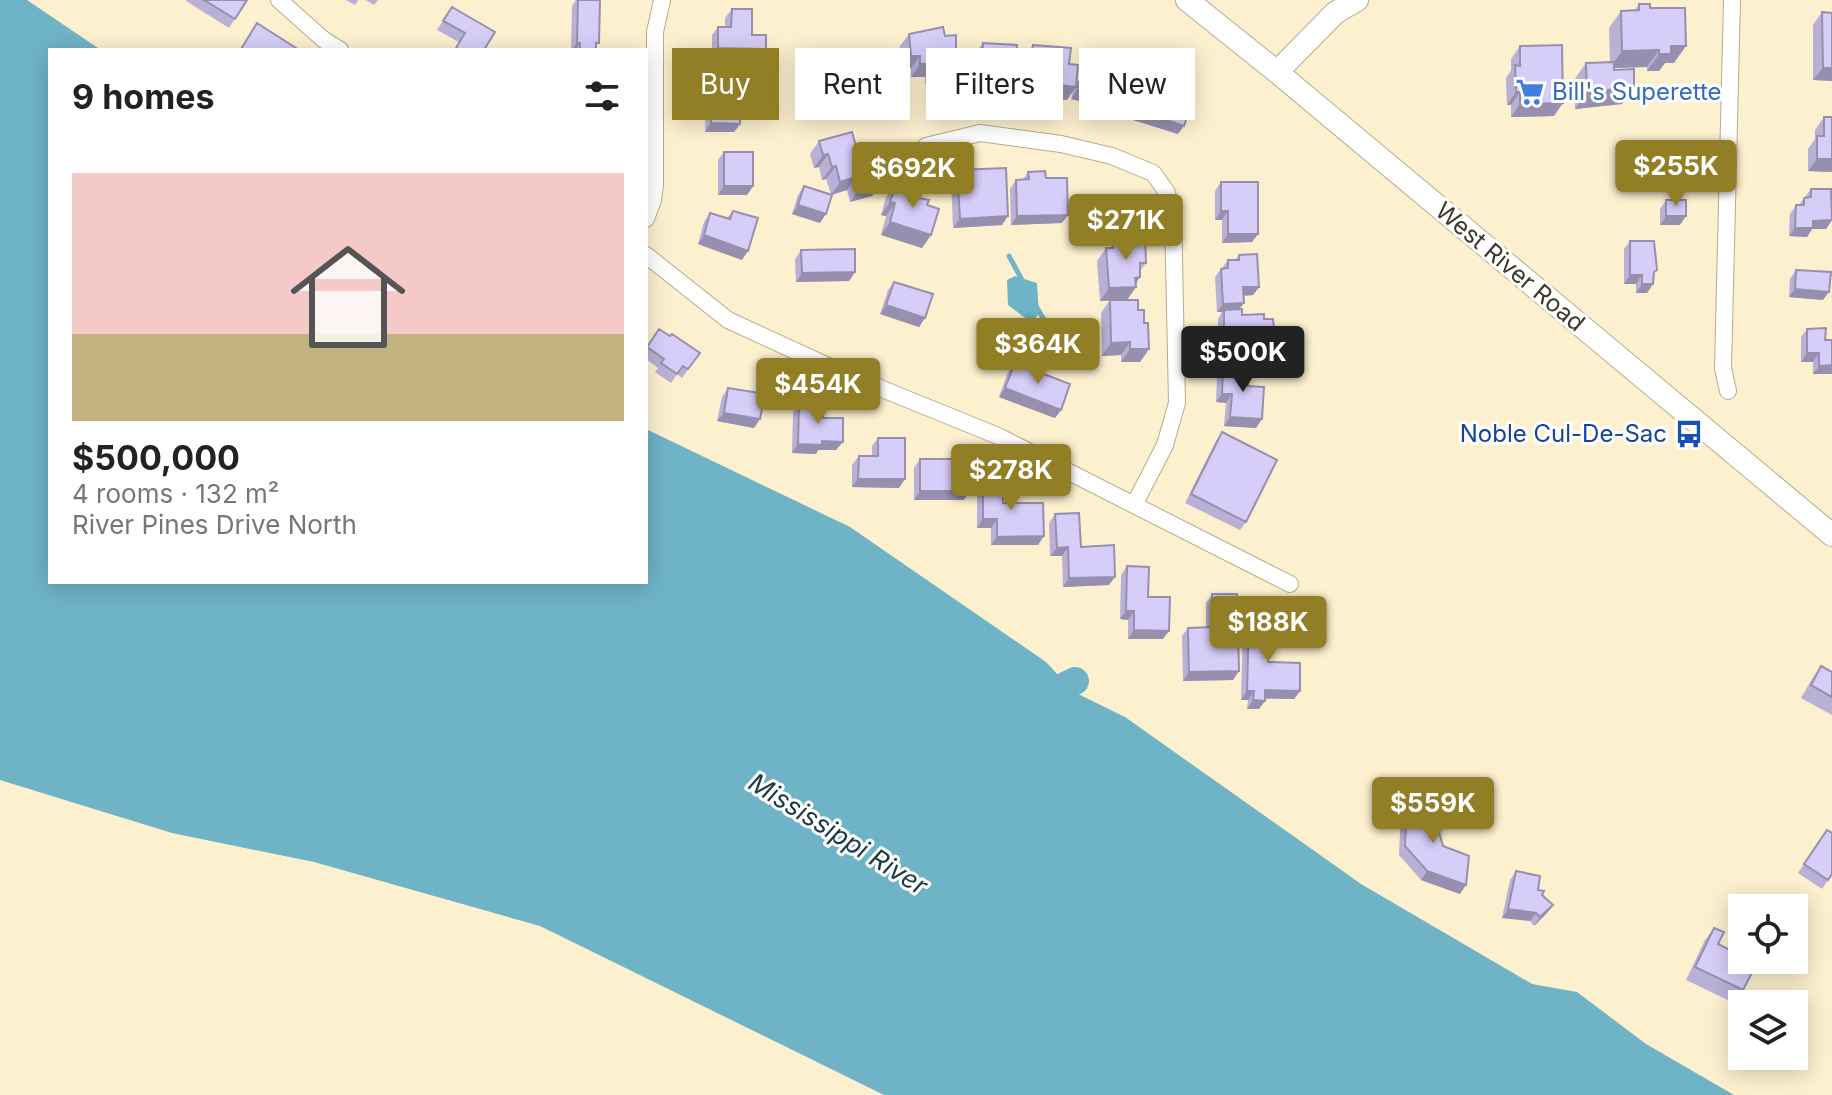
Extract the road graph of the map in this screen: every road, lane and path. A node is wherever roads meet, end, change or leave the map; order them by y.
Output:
1 (279, 0) edge
2 (662, 0) edge
3 (1187, 0) edge
4 (1357, 0) edge
5 (1732, 0) edge
6 (337, 48) edge
7 (1277, 72) junction
8 (926, 146) dead end
9 (648, 214) edge
10 (648, 257) edge
11 (1728, 391) dead end
12 (1134, 505) junction
13 (1832, 535) edge
14 (1290, 584) dead end

1 - 6 street
2 - 9 street
3 - 7 main road, West River Road
4 - 7 main road
5 - 11 street
7 - 13 main road, West River Road
8 - 12 street
10 - 12 street
12 - 14 street

